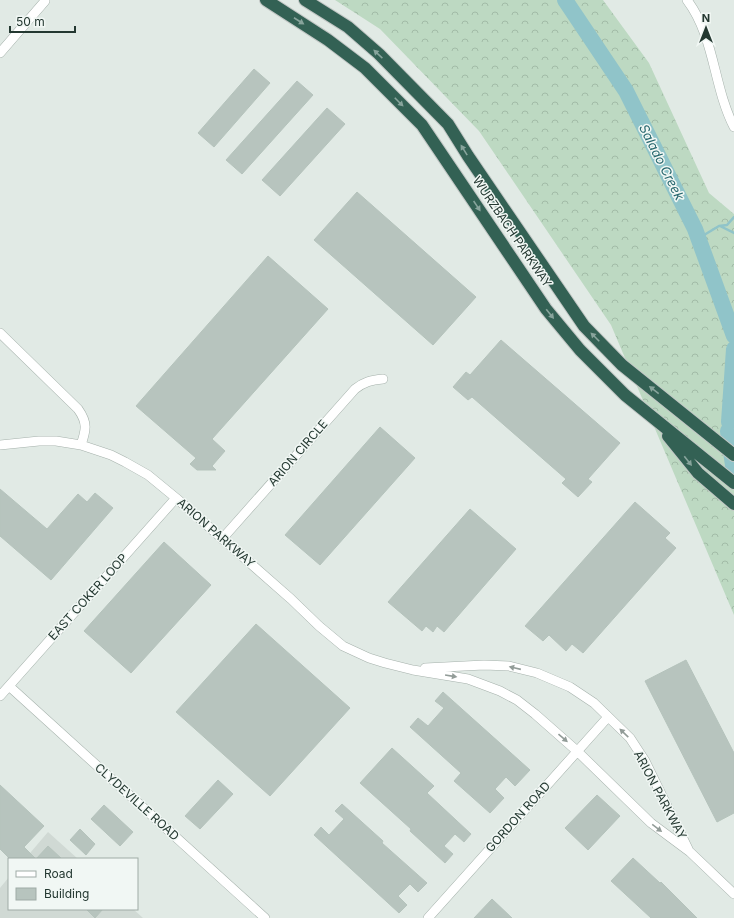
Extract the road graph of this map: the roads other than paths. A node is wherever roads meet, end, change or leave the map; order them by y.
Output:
1 (266, 0) edge
2 (305, 0) edge
3 (687, 0) edge
4 (45, 1) edge
5 (0, 53) edge
6 (734, 127) edge
7 (0, 333) edge
8 (383, 379) dead end
9 (684, 414) junction
10 (655, 419) junction
11 (0, 445) edge
12 (81, 445) junction
13 (734, 445) edge
14 (734, 455) edge
15 (734, 483) edge
16 (176, 498) junction
17 (734, 504) edge
18 (222, 539) junction
19 (413, 670) junction
20 (9, 686) junction
21 (0, 696) edge
22 (608, 717) junction
23 (577, 751) junction
24 (690, 852) junction
25 (734, 894) edge
26 (265, 918) edge
27 (428, 918) edge

1 -> 10 highway, WURZBACH PARKWAY
9 -> 2 highway, WURZBACH PARKWAY
3 - 6 street
4 - 5 street
7 - 12 street
8 - 18 street, ARION CIRCLE
9 - 13 highway
9 - 14 highway, WURZBACH PARKWAY
10 - 15 highway, WURZBACH PARKWAY
10 -> 17 highway
11 - 12 street, ARION PARKWAY
12 - 16 street, ARION PARKWAY
16 - 18 street, ARION PARKWAY
16 - 20 street, EAST COKER LOOP
18 - 19 street, ARION PARKWAY
22 -> 19 street, ARION PARKWAY
19 -> 23 street, ARION PARKWAY
20 - 21 street, EAST COKER LOOP
20 - 26 street, CLYDEVILLE ROAD
22 - 23 street, GORDON ROAD
24 -> 22 street, ARION PARKWAY
23 -> 24 street, ARION PARKWAY
23 - 27 street, GORDON ROAD
24 - 25 street, ARION PARKWAY

